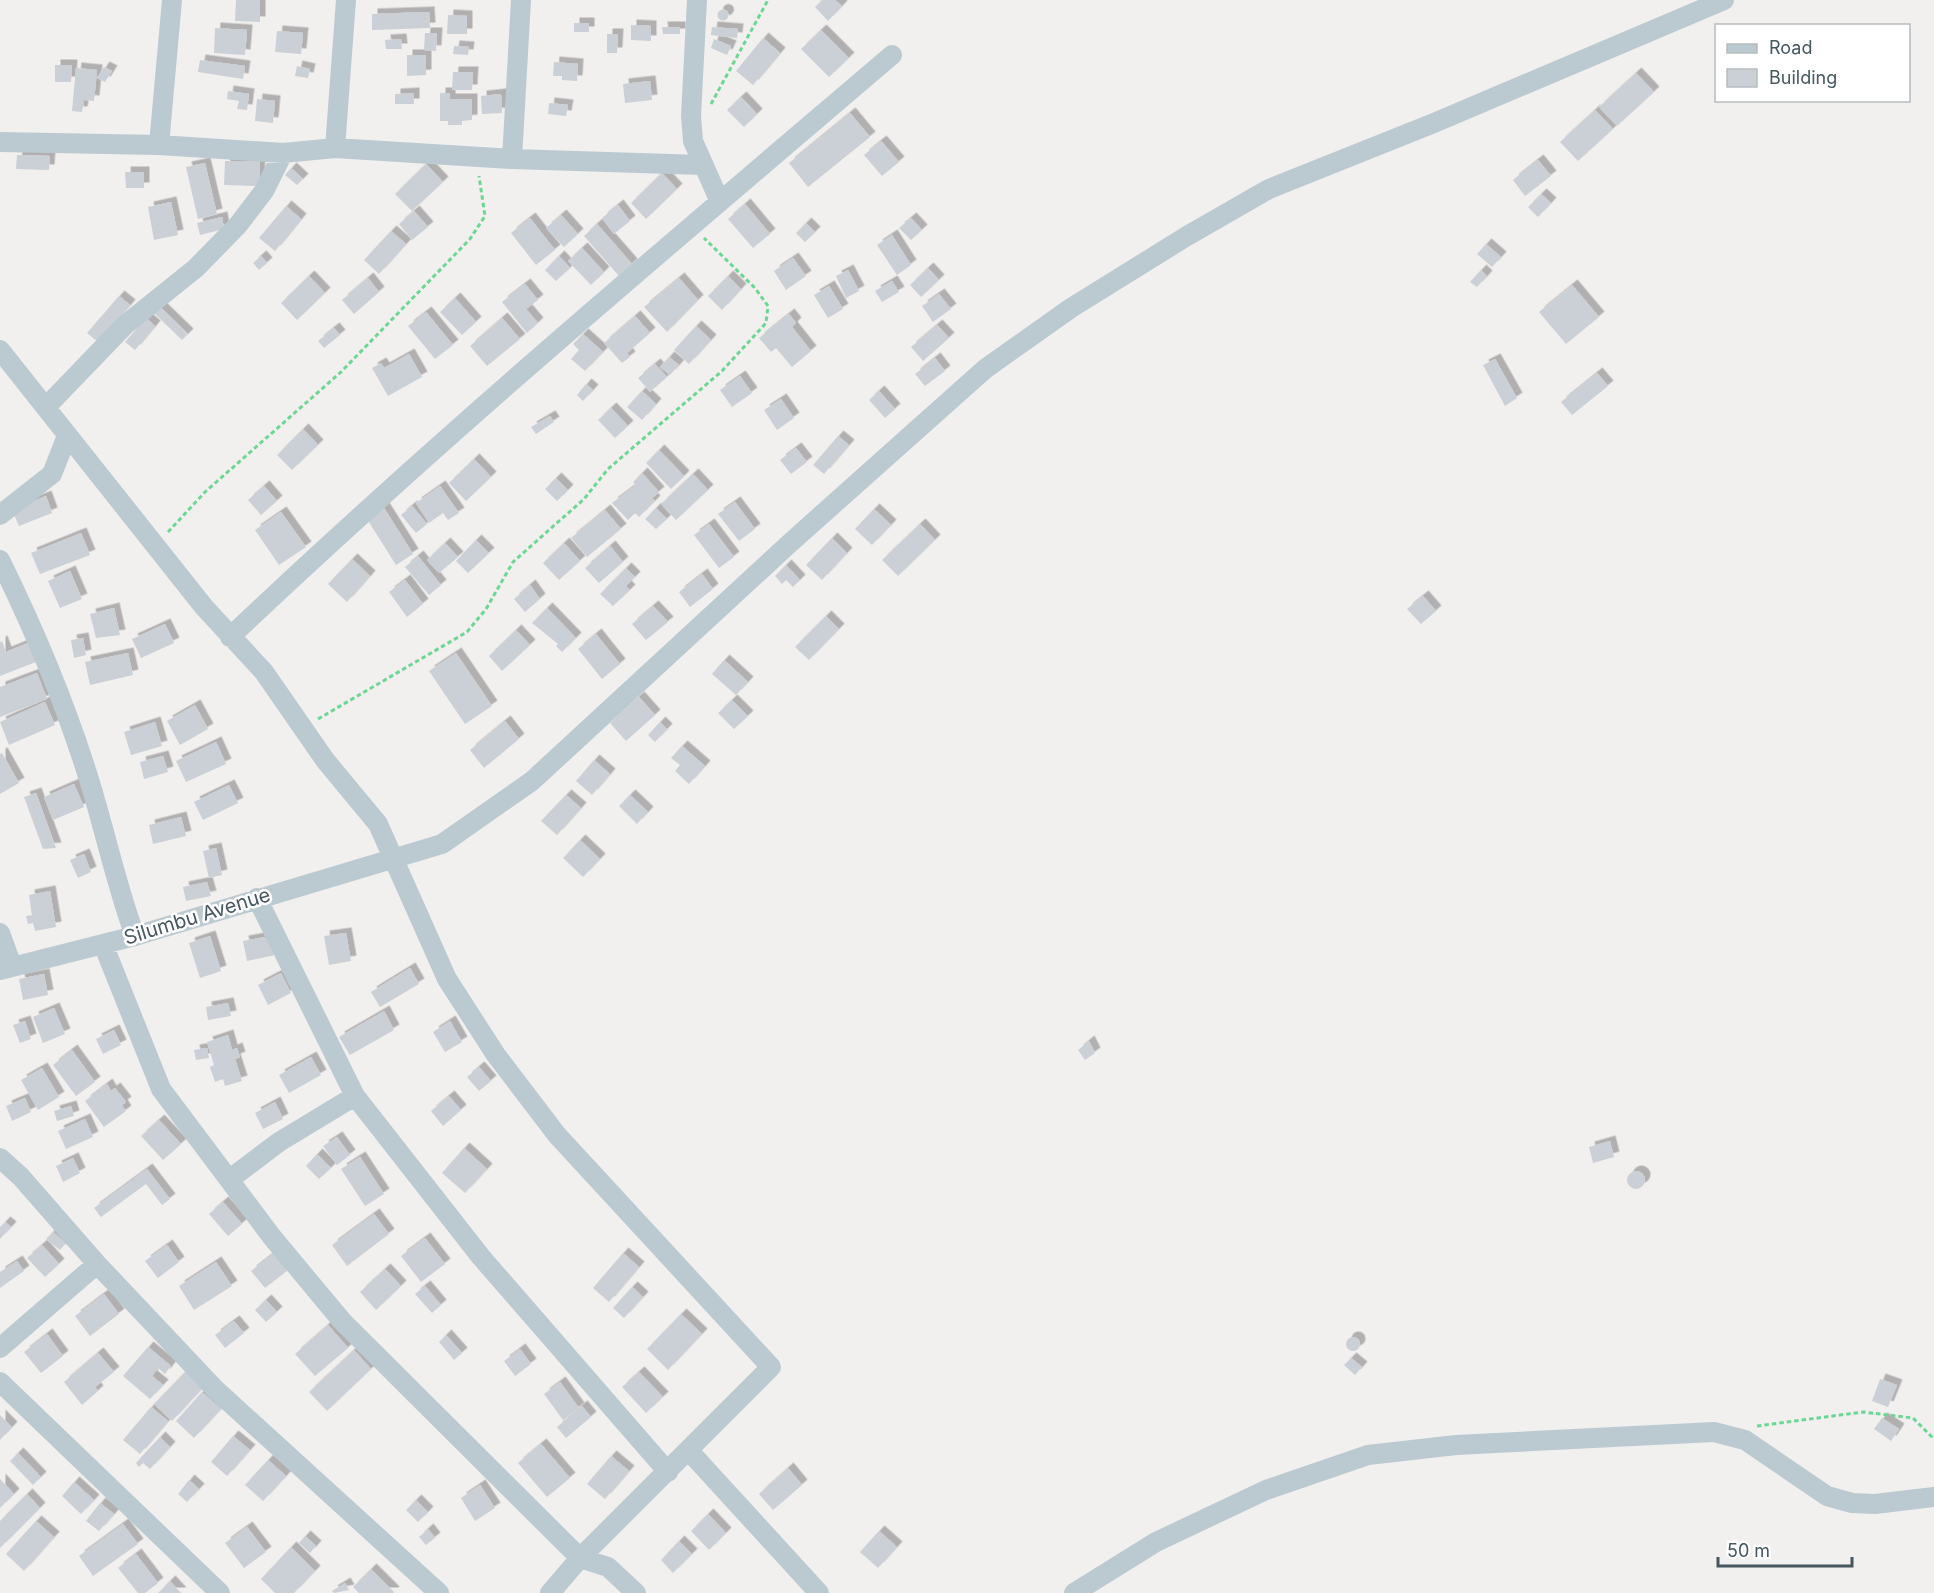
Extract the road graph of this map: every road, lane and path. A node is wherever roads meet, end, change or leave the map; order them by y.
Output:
1 (172, 0) edge
2 (346, 0) edge
3 (521, 0) edge
4 (697, 0) edge
5 (768, 0) edge
6 (1724, 0) edge
7 (892, 55) dead end
8 (708, 109) dead end
9 (0, 142) edge
10 (159, 145) junction
11 (335, 148) junction
12 (283, 153) junction
13 (475, 155) junction
14 (513, 159) junction
15 (702, 165) junction
16 (720, 202) junction
17 (693, 226) junction
18 (0, 350) edge
19 (46, 407) junction
20 (67, 436) junction
21 (0, 515) edge
22 (155, 547) junction
23 (0, 560) edge
24 (230, 637) junction
25 (303, 728) junction
26 (393, 860) junction
27 (257, 898) junction
28 (0, 933) edge
29 (135, 936) junction
30 (104, 944) junction
31 (6, 968) edge
32 (355, 1096) junction
33 (0, 1158) edge
34 (230, 1179) junction
35 (97, 1264) junction
36 (0, 1348) edge
37 (0, 1382) edge
38 (1748, 1427) dead end
39 (1934, 1439) edge
40 (689, 1451) junction
41 (668, 1472) junction
42 (1934, 1497) edge
43 (580, 1558) junction
44 (220, 1593) edge
45 (440, 1593) edge
46 (550, 1593) edge
47 (636, 1593) edge
48 (819, 1593) edge
49 (1074, 1593) edge

1 - 10 street
2 - 11 street
3 - 14 street
4 - 15 street
5 - 8 path
6 - 26 street, Silumbu Avenue
7 - 16 street
9 - 10 street
10 - 12 street
11 - 12 street
11 - 13 street
12 - 19 street
13 - 14 street
13 - 22 path
14 - 15 street
15 - 16 street
16 - 17 street
17 - 24 street
17 - 25 path
18 - 19 street
19 - 20 street
20 - 21 street
20 - 22 street
22 - 24 street
23 - 29 street
24 - 25 street
25 - 26 street
26 - 27 street, Silumbu Avenue
26 - 40 street
27 - 29 street, Silumbu Avenue
27 - 32 street
28 - 31 street
29 - 30 street, Silumbu Avenue
30 - 31 street, Silumbu Avenue
30 - 34 street
32 - 34 street
32 - 41 street
33 - 35 street
34 - 43 street
35 - 36 street
35 - 45 street
37 - 44 street
38 - 39 path
40 - 41 street
40 - 48 street
41 - 43 street
42 - 49 street
43 - 46 street
43 - 47 street

